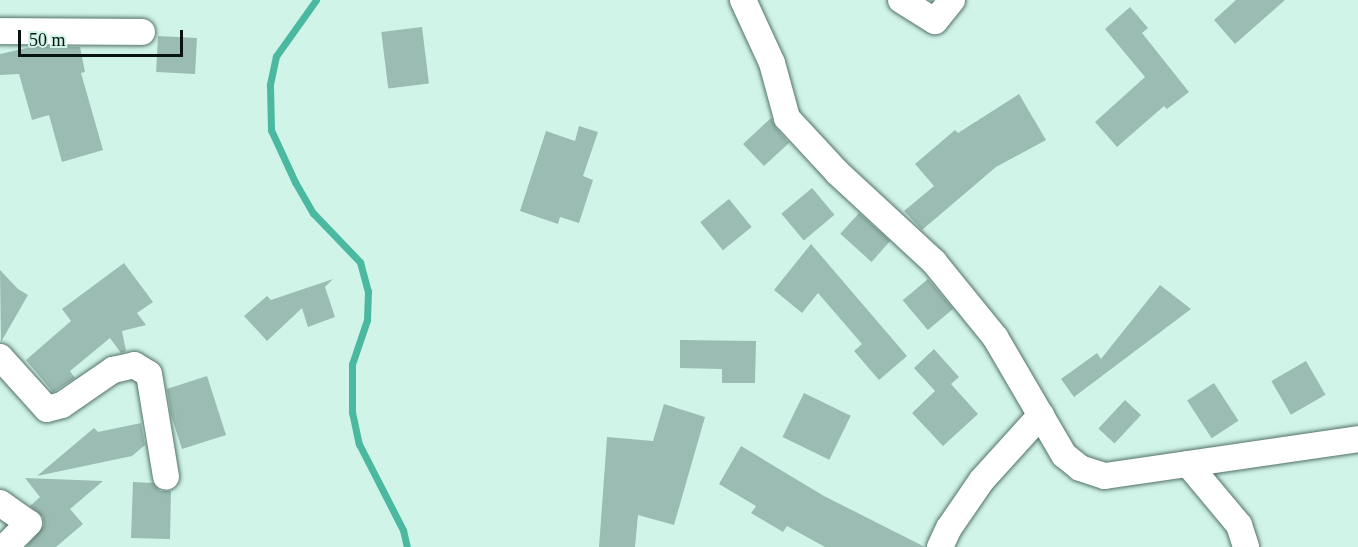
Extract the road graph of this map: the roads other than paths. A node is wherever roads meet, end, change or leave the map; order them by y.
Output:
1 (743, 0) edge
2 (901, 0) edge
3 (952, 0) edge
4 (0, 31) edge
5 (142, 32) dead end
6 (0, 357) edge
7 (1041, 416) junction
8 (1358, 440) edge
9 (1188, 464) junction
10 (166, 477) dead end
11 (0, 503) edge
12 (5, 547) edge
13 (940, 547) edge
14 (1246, 547) edge

1 - 7 lane
2 - 3 lane
4 - 5 lane
6 - 10 lane
7 - 9 lane
7 - 13 lane
8 - 9 lane
9 - 14 lane
11 - 12 lane

